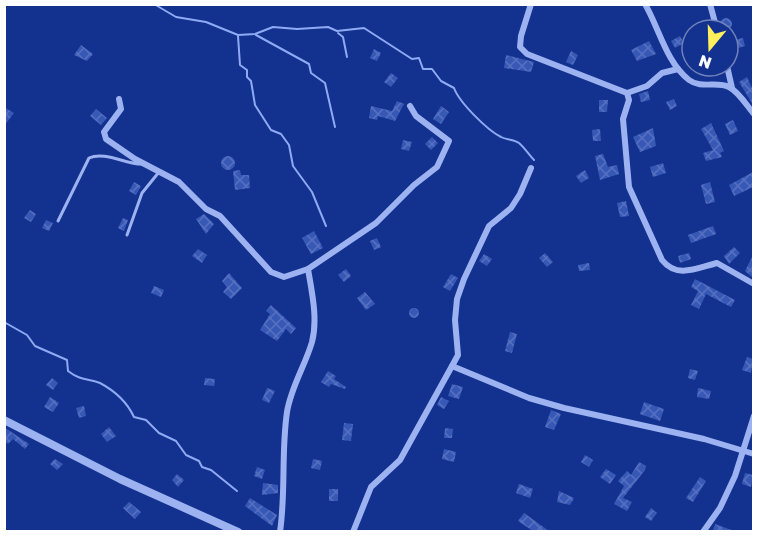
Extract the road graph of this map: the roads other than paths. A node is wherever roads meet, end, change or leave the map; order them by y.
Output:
1 (531, 4) edge
2 (645, 4) edge
3 (678, 69) junction
4 (730, 78) edge
5 (732, 88) junction
6 (627, 93) junction
7 (119, 99) dead end
8 (410, 106) dead end
9 (753, 114) edge
10 (143, 164) junction
11 (531, 168) dead end
12 (159, 172) junction
13 (58, 221) dead end
14 (127, 235) dead end
15 (308, 269) junction
16 (753, 284) edge
17 (452, 366) junction
18 (753, 416) edge
19 (4, 420) edge
20 (741, 452) junction
21 (753, 454) edge
22 (238, 531) edge
23 (280, 531) edge
24 (353, 531) edge
25 (703, 531) edge

1 - 6 street
2 - 3 street
3 - 5 street
3 - 6 street
4 - 5 street
5 - 9 street
6 - 16 street
7 - 10 street
8 - 15 street
10 - 12 street
10 - 13 lane
11 - 17 street
12 - 14 lane
12 - 15 street
15 - 23 street
17 - 20 street
17 - 24 street
18 - 20 street
19 - 22 street
20 - 21 street
20 - 25 street

